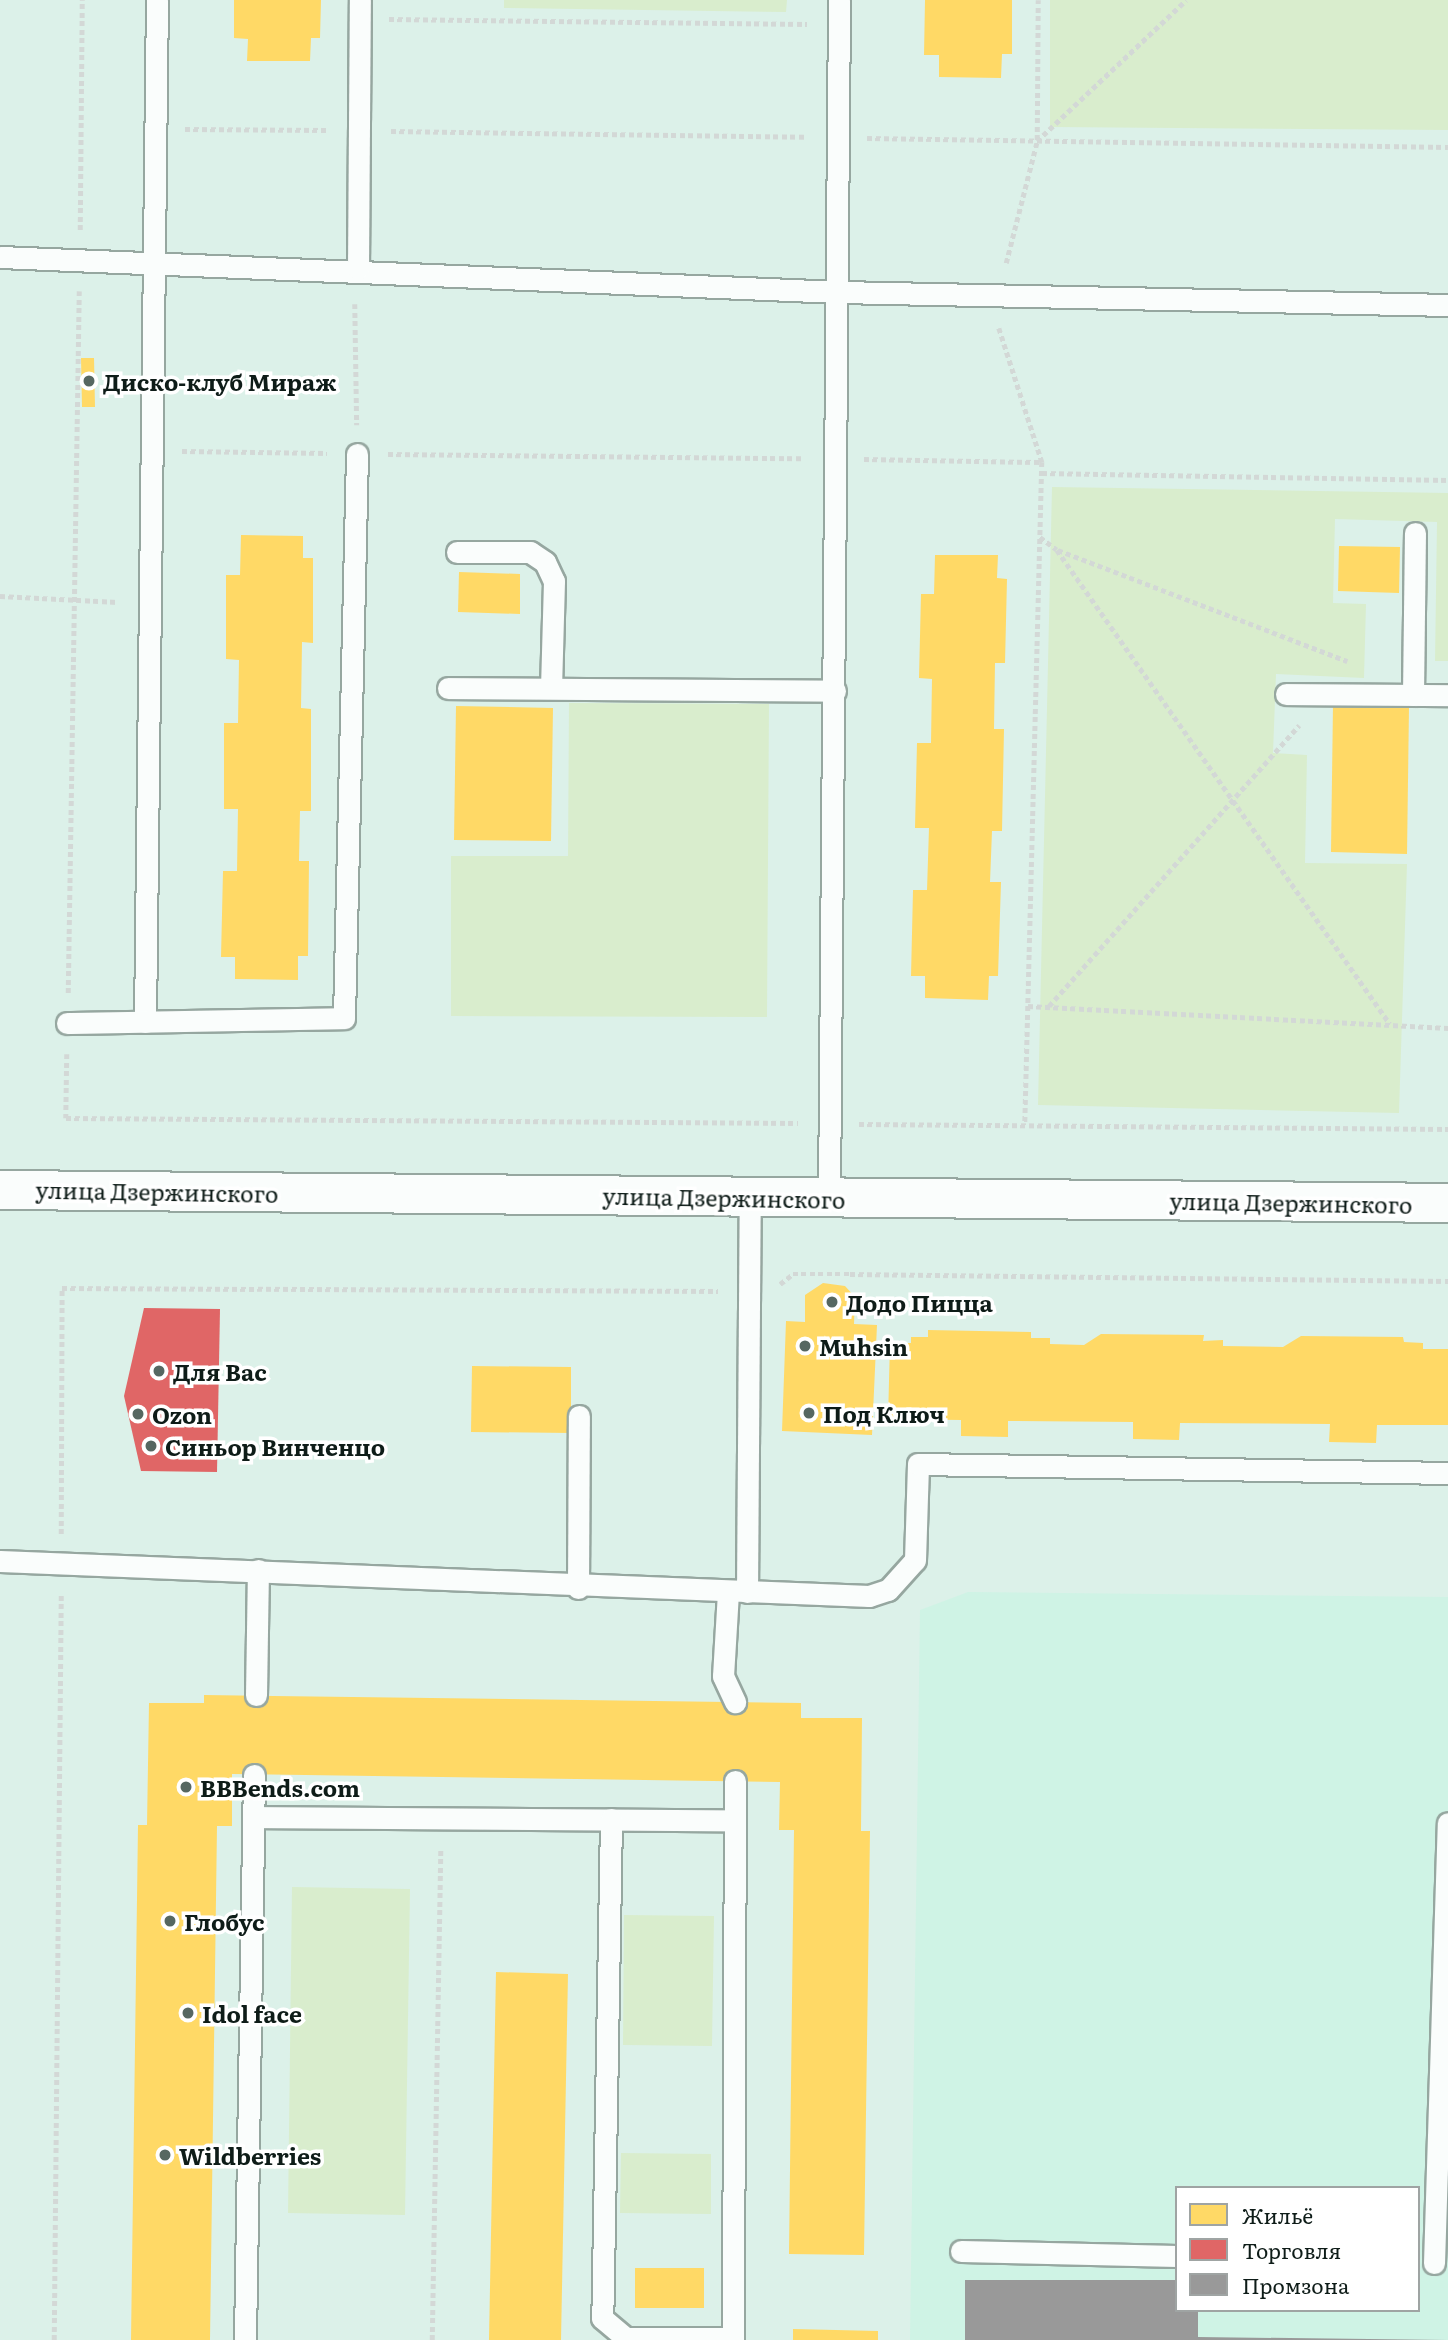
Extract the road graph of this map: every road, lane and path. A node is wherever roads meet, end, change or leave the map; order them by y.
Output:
1 (82, 0) edge
2 (157, 0) edge
3 (839, 0) edge
4 (1038, 0) edge
5 (1186, 0) edge
6 (360, 10) edge
7 (838, 24) junction
8 (156, 129) junction
9 (360, 130) junction
10 (839, 138) junction
11 (1037, 141) junction
12 (1448, 146) edge
13 (0, 257) edge
14 (80, 258) junction
15 (155, 259) junction
16 (356, 268) junction
17 (839, 292) junction
18 (1002, 296) junction
19 (1448, 305) edge
20 (151, 451) junction
21 (357, 454) junction
22 (838, 458) junction
23 (1042, 462) junction
24 (1042, 473) junction
25 (1448, 480) edge
26 (1415, 533) dead end
27 (1039, 536) junction
28 (1057, 550) junction
29 (457, 552) dead end
30 (0, 596) edge
31 (71, 600) junction
32 (150, 604) junction
33 (448, 688) dead end
34 (551, 688) junction
35 (1413, 690) junction
36 (835, 691) junction
37 (1286, 694) dead end
38 (1325, 694) junction
39 (1448, 695) edge
40 (1230, 805) junction
41 (1028, 1006) junction
42 (1048, 1007) junction
43 (145, 1022) junction
44 (67, 1023) junction
45 (1390, 1024) junction
46 (1448, 1028) edge
47 (831, 1123) junction
48 (1025, 1125) junction
49 (1448, 1129) edge
50 (0, 1190) edge
51 (750, 1197) junction
52 (829, 1198) junction
53 (1448, 1203) edge
54 (62, 1288) dead end
55 (579, 1416) dead end
56 (1448, 1473) edge
57 (0, 1561) edge
58 (61, 1562) junction
59 (258, 1570) junction
60 (578, 1588) junction
61 (737, 1592) junction
62 (256, 1695) dead end
63 (735, 1702) dead end
64 (254, 1775) dead end
65 (735, 1781) dead end
66 (254, 1817) junction
67 (441, 1819) junction
68 (611, 1819) junction
69 (735, 1820) junction
70 (1448, 1823) edge
71 (961, 2251) dead end
72 (1175, 2256) edge
73 (1433, 2263) edge
74 (733, 2339) edge
75 (54, 2340) edge
76 (246, 2340) edge
77 (432, 2340) edge

1 - 14 path
2 - 8 lane
3 - 7 lane
4 - 11 path
5 - 11 path
6 - 7 path
6 - 9 lane
7 - 10 lane
8 - 9 path
8 - 15 lane
9 - 10 path
9 - 16 lane
10 - 11 path
10 - 17 lane
11 - 12 path
11 - 18 path
13 - 14 lane
14 - 15 lane
14 - 31 path
15 - 16 lane
15 - 20 lane
16 - 17 lane
16 - 21 path
17 - 18 lane
17 - 22 lane
18 - 19 lane
18 - 23 path
20 - 21 path
20 - 32 lane
21 - 22 path
21 - 43 lane
22 - 23 path
22 - 36 lane
23 - 24 path
24 - 25 path
24 - 27 path
26 - 35 lane
27 - 28 path
27 - 41 path
28 - 35 path
28 - 40 path
29 - 34 lane
30 - 31 path
31 - 32 path
31 - 44 path
32 - 43 lane
33 - 34 lane
34 - 36 lane
35 - 38 lane
35 - 39 lane
36 - 47 lane
37 - 38 lane
38 - 40 path
40 - 42 path
40 - 45 path
41 - 42 path
41 - 48 path
42 - 45 path
43 - 44 lane
44 - 47 path
45 - 46 path
47 - 48 path
47 - 52 lane
48 - 49 path
50 - 51 street, улица Дзержинского
51 - 52 street, улица Дзержинского
51 - 61 lane
52 - 53 street, улица Дзержинского
54 - 58 path
55 - 60 lane
56 - 61 lane
57 - 58 lane
58 - 59 lane
58 - 75 path
59 - 60 lane
59 - 62 lane
60 - 61 lane
61 - 63 lane
64 - 66 lane
65 - 69 lane
66 - 67 lane
66 - 76 lane
67 - 68 lane
67 - 77 path
68 - 69 lane
68 - 74 lane
69 - 74 lane
70 - 73 lane
71 - 72 lane

